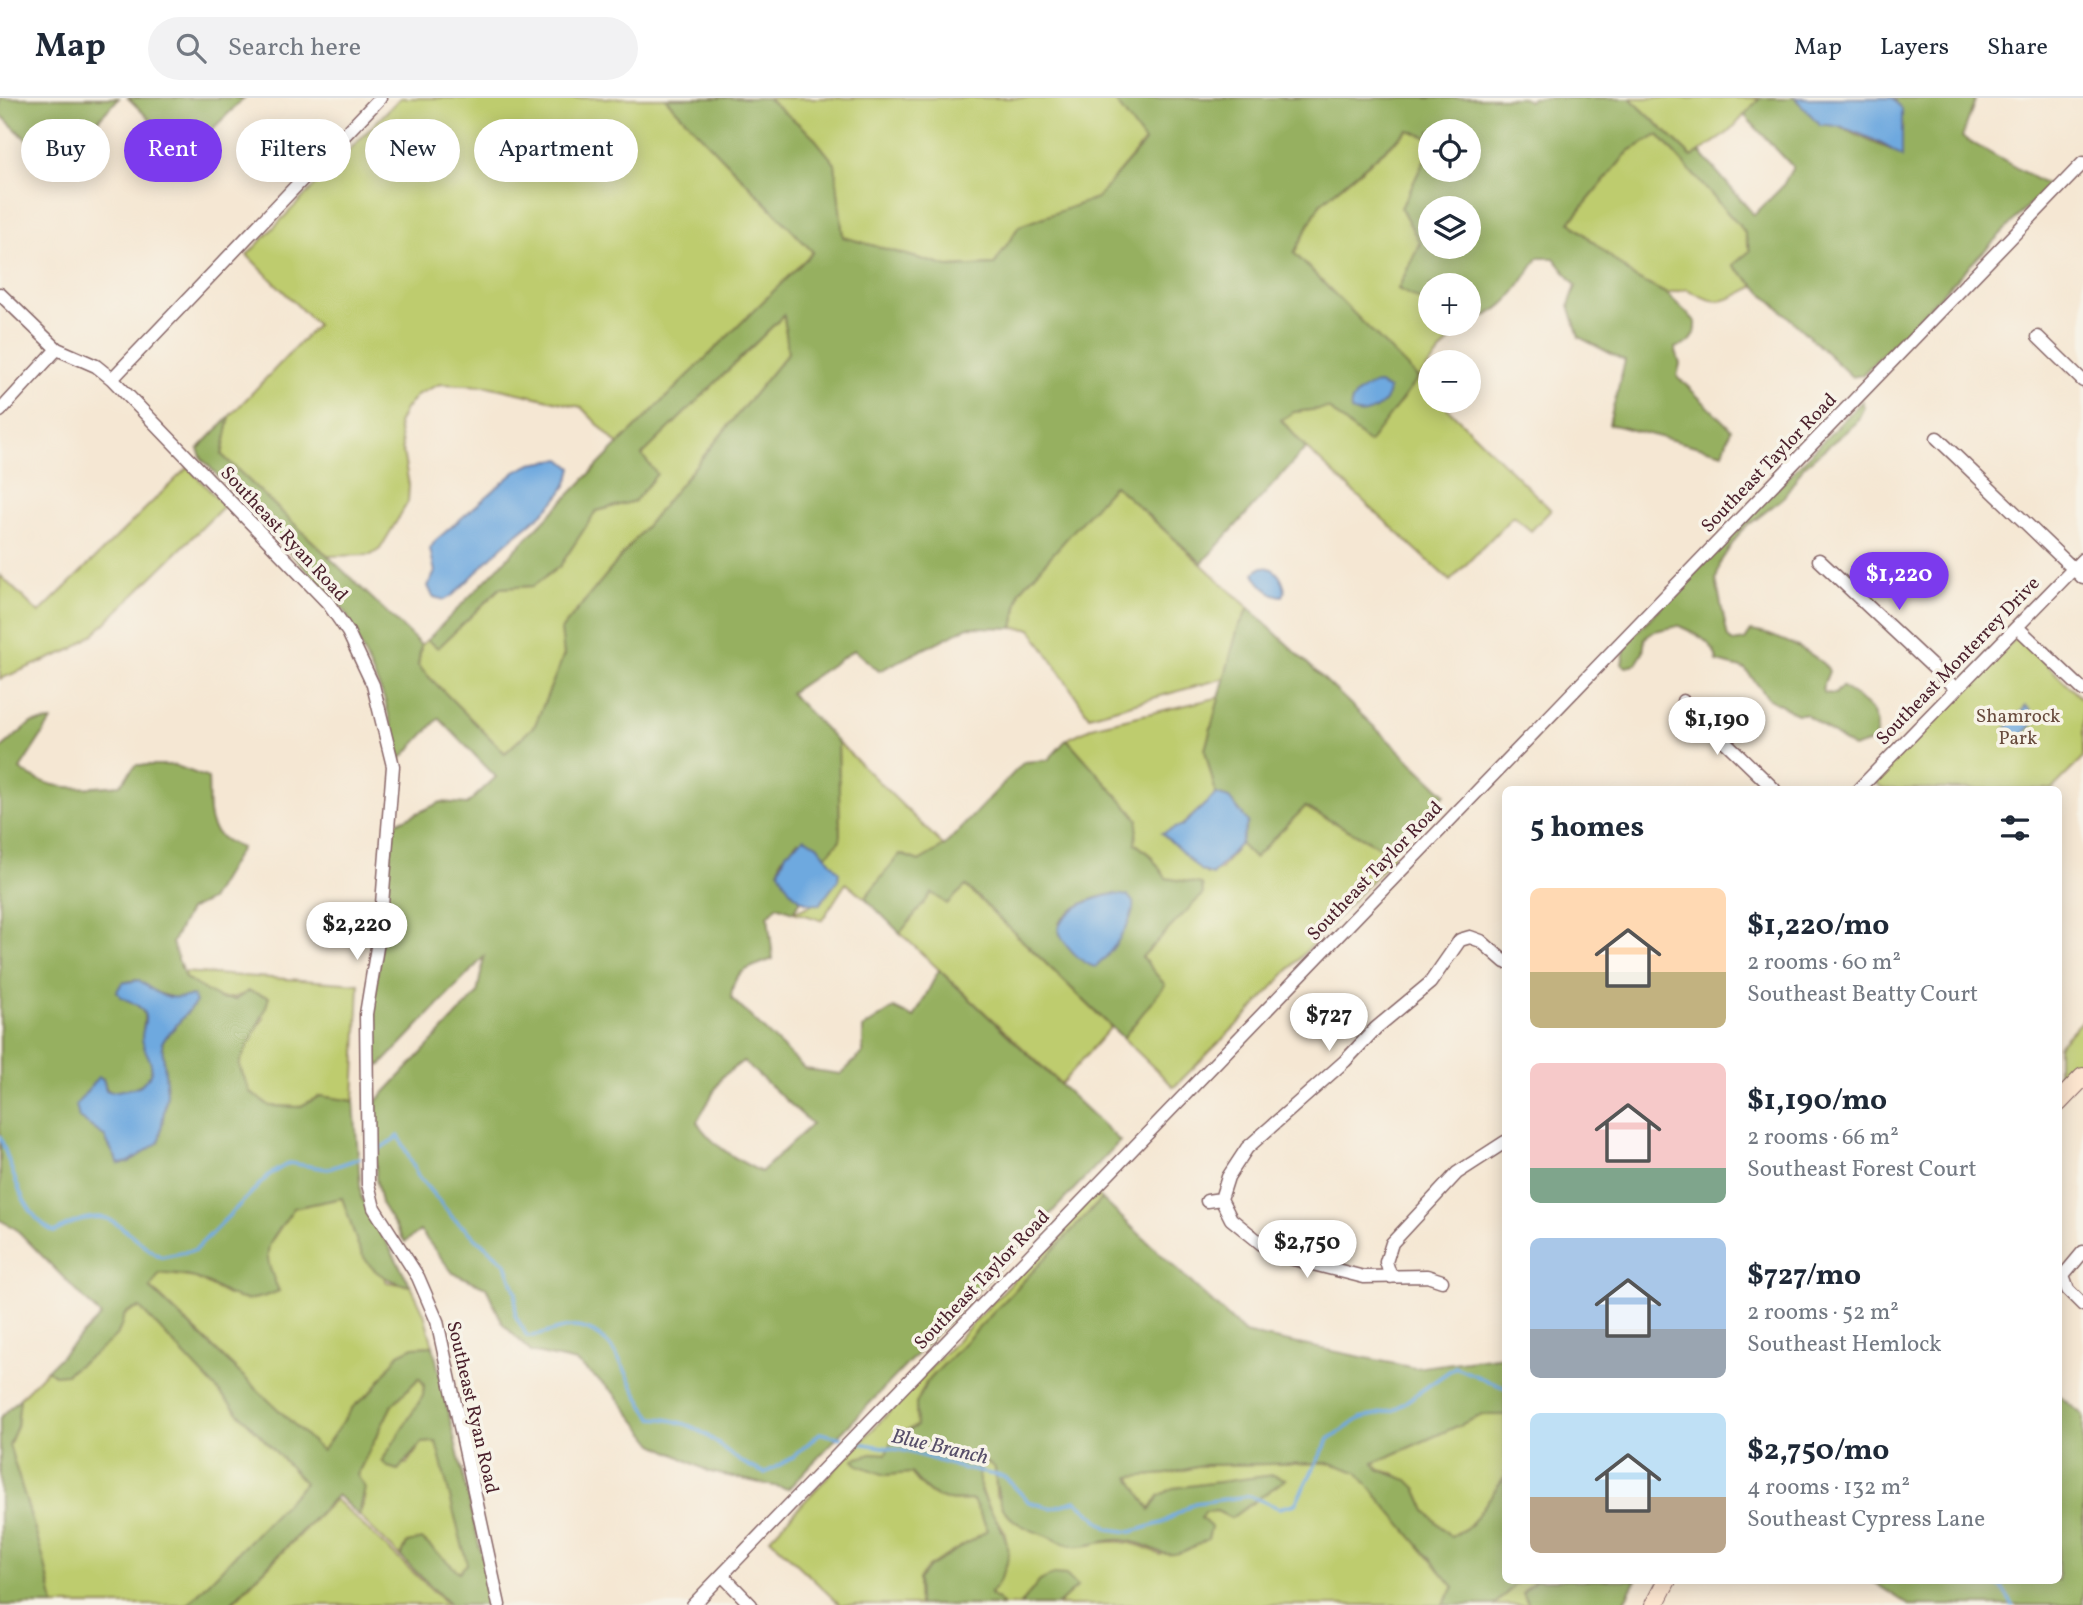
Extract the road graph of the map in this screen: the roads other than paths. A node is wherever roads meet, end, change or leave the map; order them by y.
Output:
1 (380, 98) edge
2 (2083, 163) edge
3 (0, 294) edge
4 (2038, 337) dead end
5 (57, 349) junction
6 (112, 379) junction
7 (2083, 381) edge
8 (0, 411) edge
9 (1937, 438) dead end
10 (2083, 559) edge
11 (1819, 560) dead end
12 (2078, 573) edge
13 (2017, 627) junction
14 (1955, 688) junction
15 (2083, 690) edge
16 (1683, 701) dead end
17 (1771, 786) edge
18 (1862, 786) edge
19 (1469, 923) dead end
20 (1470, 937) junction
21 (1502, 958) edge
22 (2083, 1077) edge
23 (2062, 1099) edge
24 (1502, 1144) edge
25 (1222, 1199) junction
26 (1207, 1201) dead end
27 (2083, 1252) edge
28 (1391, 1277) junction
29 (2062, 1278) edge
30 (1442, 1281) dead end
31 (2062, 1281) edge
32 (2083, 1305) edge
33 (722, 1575) junction
34 (1665, 1584) edge
35 (499, 1605) edge
36 (693, 1605) edge
37 (751, 1605) edge
38 (1654, 1605) edge

1 - 6 street
2 - 33 street, Southeast Taylor Road
3 - 5 street, Southeast Ryan Road
4 - 7 street
5 - 6 street, Southeast Ryan Road
5 - 8 street
6 - 35 street, Southeast Ryan Road
9 - 12 street
10 - 12 street, Southeast Monterrey Drive
11 - 14 street
12 - 13 street, Southeast Monterrey Drive
13 - 14 street, Southeast Monterrey Drive
13 - 15 street
14 - 18 street, Southeast Monterrey Drive
16 - 17 street
19 - 20 street
20 - 21 street
20 - 25 street
22 - 23 main road
24 - 28 street
25 - 26 street
25 - 28 street
27 - 29 street
28 - 30 street
31 - 32 street
33 - 36 street, Southeast Taylor Road
33 - 37 street
34 - 38 main road

